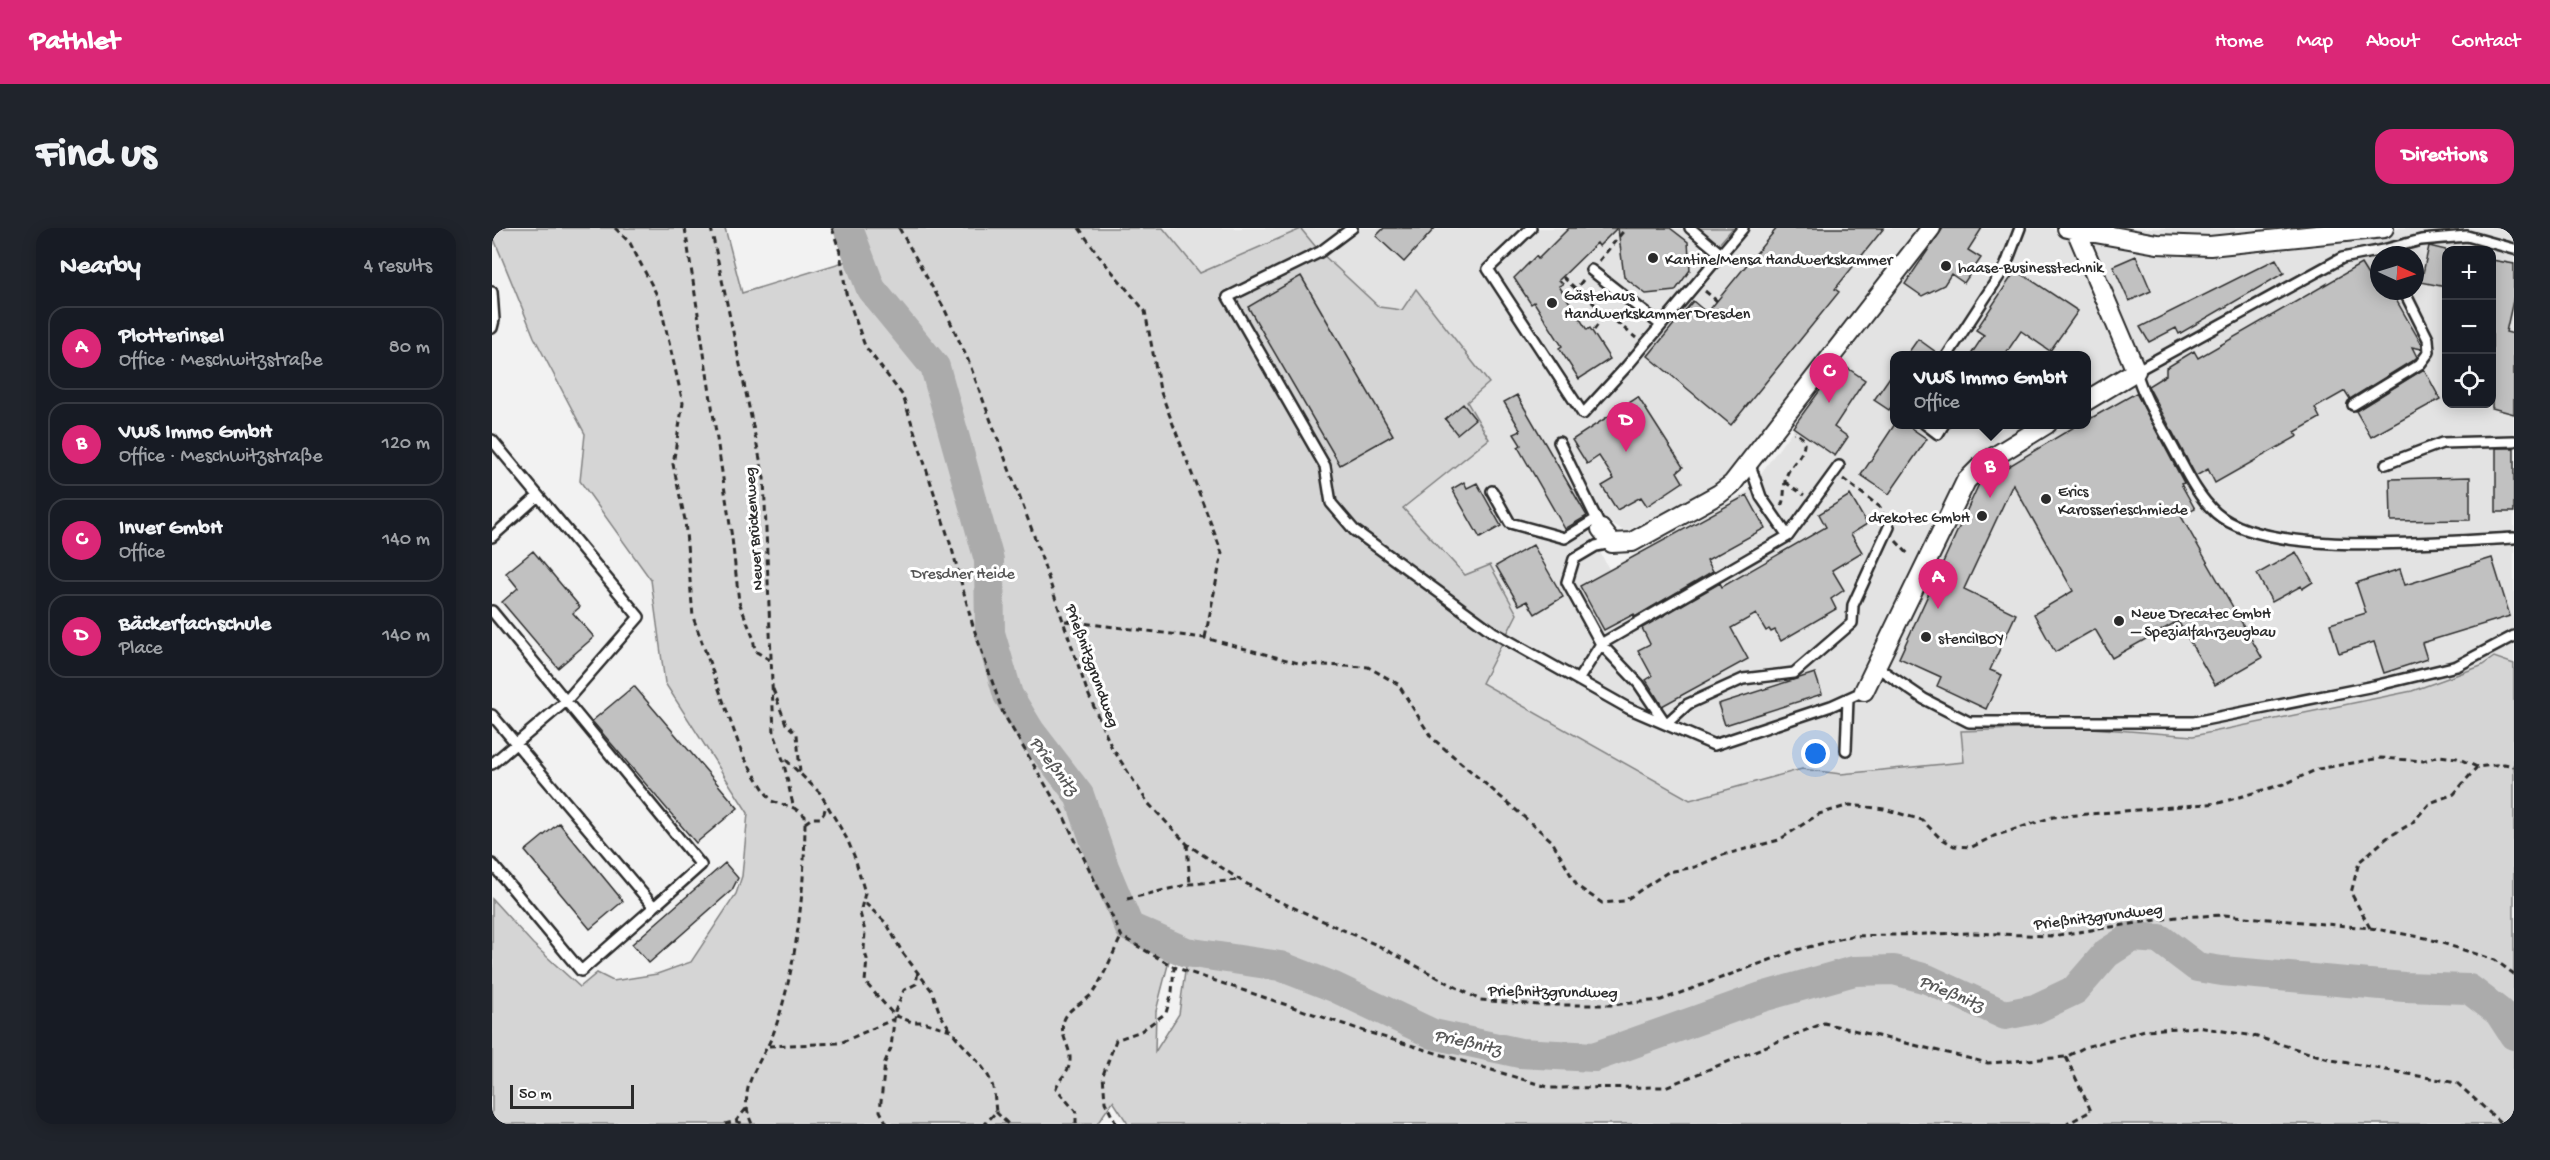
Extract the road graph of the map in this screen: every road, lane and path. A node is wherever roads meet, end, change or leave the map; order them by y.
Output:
1 (615, 228) edge
2 (685, 228) edge
3 (711, 228) edge
4 (832, 228) edge
5 (899, 228) edge
6 (1079, 228) edge
7 (1352, 228) edge
8 (1531, 228) edge
9 (1690, 228) edge
10 (1743, 228) edge
11 (1931, 228) edge
12 (2020, 228) edge
13 (2384, 228) edge
14 (2072, 229) edge
15 (2404, 246) edge
16 (2514, 249) edge
17 (1720, 254) junction
18 (2370, 255) edge
19 (1591, 270) dead end
20 (1563, 278) dead end
21 (1576, 289) dead end
22 (492, 291) edge
23 (2408, 300) edge
24 (1606, 314) dead end
25 (1661, 326) junction
26 (492, 328) edge
27 (1594, 330) dead end
28 (1948, 351) edge
29 (2136, 371) junction
30 (2091, 398) edge
31 (2353, 405) dead end
32 (1781, 422) junction
33 (2039, 429) edge
34 (492, 440) edge
35 (2514, 441) edge
36 (1559, 442) dead end
37 (1749, 462) junction
38 (2386, 464) dead end
39 (1839, 466) dead end
40 (1785, 482) junction
41 (1492, 491) dead end
42 (538, 496) junction
43 (1815, 501) junction
44 (1775, 516) junction
45 (1889, 527) dead end
46 (1603, 530) junction
47 (1788, 536) junction
48 (492, 537) edge
49 (2514, 538) edge
50 (492, 611) edge
51 (1065, 621) junction
52 (2514, 636) edge
53 (1205, 638) junction
54 (1601, 644) junction
55 (770, 660) junction
56 (1877, 667) junction
57 (1578, 680) junction
58 (771, 686) junction
59 (1856, 695) junction
60 (566, 701) junction
61 (492, 715) edge
62 (1666, 724) junction
63 (516, 744) junction
64 (1846, 750) dead end
65 (784, 759) junction
66 (492, 764) edge
67 (2514, 766) edge
68 (2477, 767) junction
69 (800, 775) junction
70 (826, 805) junction
71 (794, 808) junction
72 (805, 823) junction
73 (1187, 844) junction
74 (492, 864) edge
75 (1240, 880) junction
76 (1190, 884) junction
77 (1127, 899) dead end
78 (864, 903) junction
79 (654, 907) junction
80 (2370, 928) junction
81 (1122, 937) junction
82 (1174, 967) junction
83 (918, 971) junction
84 (2514, 974) edge
85 (894, 1017) junction
86 (951, 1030) junction
87 (769, 1046) junction
88 (2066, 1057) junction
89 (746, 1109) junction
90 (996, 1112) junction
91 (736, 1121) junction
92 (725, 1124) edge
93 (744, 1124) edge
94 (752, 1124) edge
95 (887, 1124) edge
96 (985, 1124) edge
97 (1008, 1124) edge
98 (1076, 1124) edge
99 (1116, 1124) edge
100 (2067, 1124) edge
101 (2502, 1124) edge

1 - 71 path
2 - 55 path
3 - 55 path, Neuer Brückenweg
4 - 81 path
5 - 51 path, Prießnitzgrundweg
6 - 53 path
7 - 57 lane
8 - 25 lane
9 - 17 lane
10 - 17 lane
11 - 32 street
12 - 28 lane
13 - 14 street
14 - 29 street
15 - 16 lane
17 - 25 lane
18 - 29 lane
19 - 25 lane
20 - 21 path
22 - 26 lane
23 - 31 lane
24 - 27 path
29 - 30 street
29 - 49 lane
32 - 37 street
32 - 40 path
33 - 56 street
34 - 42 lane
35 - 38 lane
36 - 46 lane
37 - 44 lane
37 - 46 street
39 - 43 lane
40 - 43 path
40 - 44 path
41 - 46 lane
42 - 48 lane
42 - 60 lane
43 - 47 lane
44 - 47 lane
45 - 62 lane
46 - 54 lane
47 - 54 lane
50 - 60 lane
51 - 53 path
51 - 73 path, Prießnitzgrundweg
52 - 56 lane
53 - 68 path
54 - 57 lane
54 - 62 lane
55 - 58 path, Neuer Brückenweg
56 - 59 street
57 - 62 lane
58 - 65 path, Neuer Brückenweg
58 - 69 path
59 - 62 lane
59 - 64 lane
60 - 63 lane
60 - 79 lane
61 - 63 lane
63 - 66 lane
63 - 79 lane
65 - 69 path
65 - 71 path, Neuer Brückenweg
67 - 68 path
68 - 80 path
69 - 70 path
70 - 72 path
70 - 78 path
71 - 72 path, Neuer Brückenweg
72 - 87 path
73 - 75 path, Prießnitzgrundweg
73 - 76 path
74 - 79 lane
75 - 76 path
75 - 80 path, Prießnitzgrundweg
76 - 77 path
78 - 83 path
78 - 85 path
80 - 84 path, Prießnitzgrundweg
81 - 82 path
81 - 98 path
82 - 88 path
82 - 99 path
83 - 85 path
83 - 86 path
85 - 86 path
85 - 87 path
85 - 95 path
86 - 90 path
87 - 89 path
88 - 100 path
88 - 101 path
89 - 91 path
89 - 94 path
90 - 96 path
90 - 97 path
91 - 92 path
91 - 93 path

